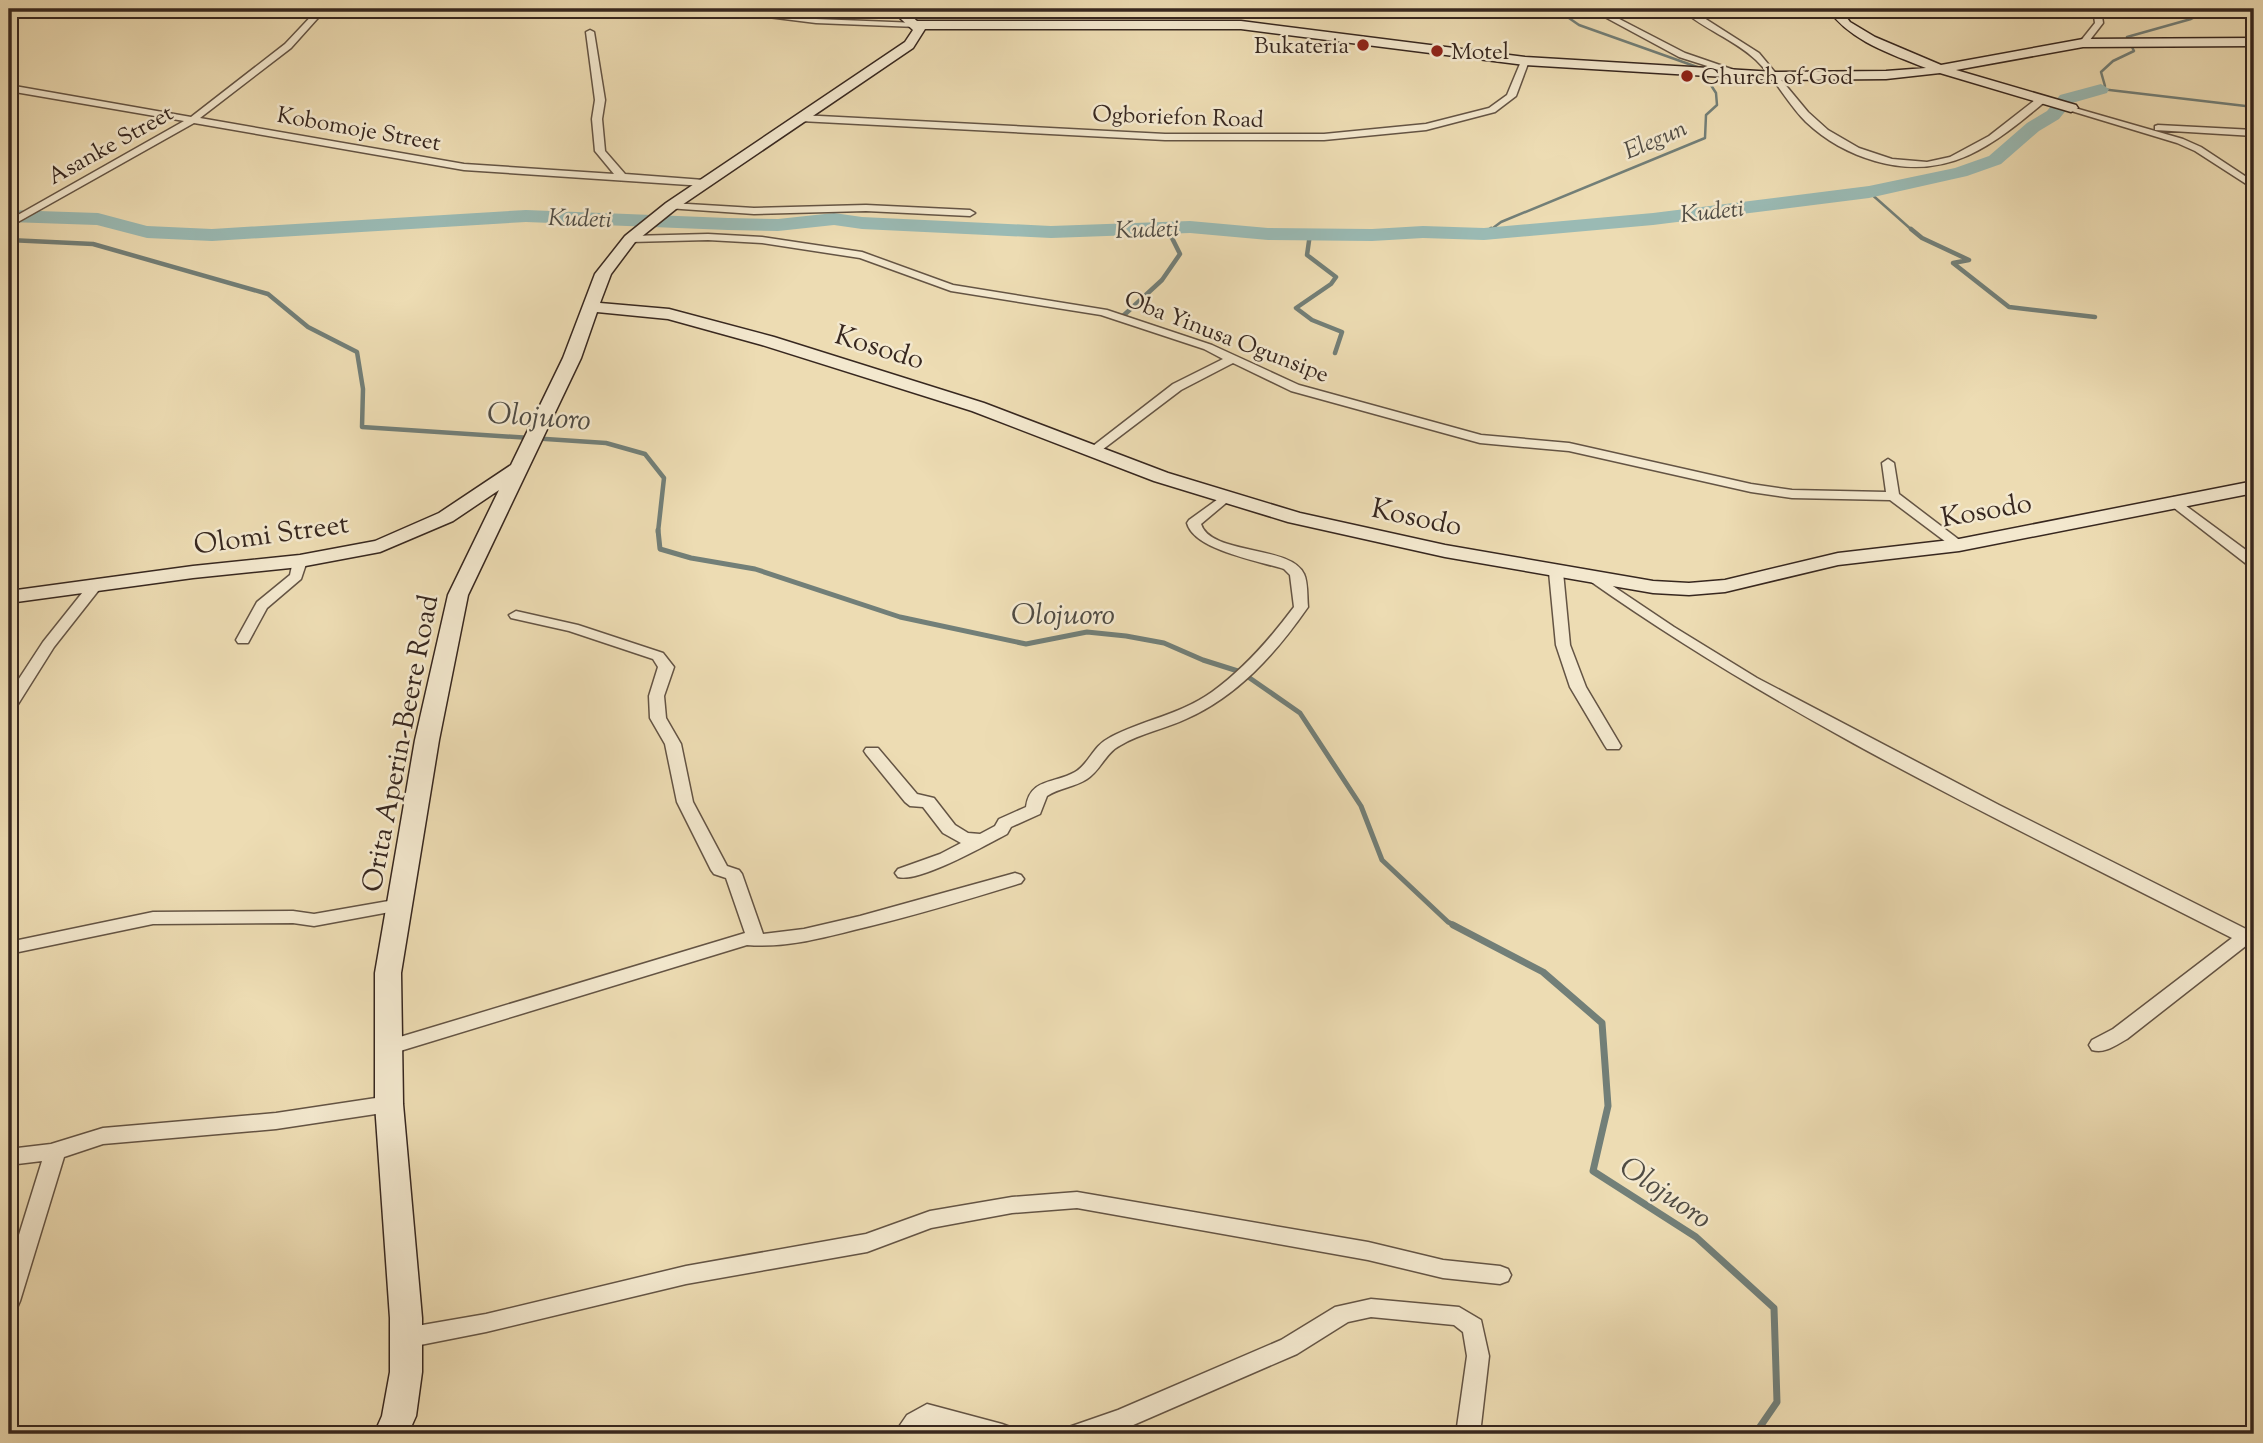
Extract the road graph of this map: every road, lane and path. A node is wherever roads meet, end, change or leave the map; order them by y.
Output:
1 (322, 9) edge
2 (708, 9) edge
3 (896, 9) edge
4 (1594, 9) edge
5 (1685, 9) edge
6 (1834, 9) edge
7 (2097, 9) edge
8 (917, 25) junction
9 (590, 32) dead end
10 (2254, 42) edge
11 (2082, 43) junction
12 (1525, 61) junction
13 (1941, 69) junction
14 (1742, 74) junction
15 (1775, 76) junction
16 (9, 88) edge
17 (2047, 101) junction
18 (2071, 108) joint
19 (800, 118) junction
20 (194, 119) junction
21 (2142, 127) junction
22 (2254, 133) edge
23 (622, 177) junction
24 (704, 183) junction
25 (2254, 186) edge
26 (665, 211) junction
27 (970, 213) dead end
28 (9, 224) edge
29 (636, 234) junction
30 (592, 307) junction
31 (1234, 358) junction
32 (1094, 453) junction
33 (525, 457) junction
34 (1888, 463) dead end
35 (2254, 487) edge
36 (1893, 496) junction
37 (1225, 498) junction
38 (2174, 502) junction
39 (1959, 545) junction
40 (300, 561) junction
41 (2254, 563) edge
42 (1556, 572) junction
43 (1595, 579) junction
44 (95, 586) junction
45 (9, 597) edge
46 (516, 615) dead end
47 (243, 640) dead end
48 (1272, 648) joint
49 (1225, 690) joint
50 (9, 706) edge
51 (1613, 746) dead end
52 (872, 751) dead end
53 (984, 838) junction
54 (904, 873) dead end
55 (1015, 879) dead end
56 (400, 905) junction
57 (2250, 939) edge
58 (756, 940) junction
59 (9, 948) edge
60 (2099, 1045) dead end
61 (387, 1048) junction
62 (389, 1104) junction
63 (55, 1151) junction
64 (9, 1157) edge
65 (1500, 1275) dead end
66 (9, 1301) edge
67 (405, 1338) junction
68 (391, 1434) edge
69 (906, 1434) edge
70 (1002, 1434) edge
71 (1077, 1434) edge
72 (1468, 1434) edge

1 - 20 street, Asanke Street
2 - 8 street
3 - 8 main road
4 - 14 street
5 - 15 street
6 - 13 main road
7 - 11 street
8 - 12 main road
8 - 19 main road, Orita Aperin-Beere Road
9 - 23 street
10 - 11 main road
11 - 13 main road
12 - 14 main road
12 - 19 street, Ogboriefon Road
13 - 15 main road
13 - 17 main road
14 - 15 main road
15 - 17 street
16 - 20 street, Kobomoje Street
17 - 18 main road
18 - 21 street
19 - 24 main road, Orita Aperin-Beere Road
20 - 23 street, Kobomoje Street
20 - 28 street, Asanke Street
21 - 22 street
21 - 25 street
23 - 24 street, Kobomoje Street
24 - 26 main road, Orita Aperin-Beere Road
26 - 27 street
26 - 29 main road, Orita Aperin-Beere Road
29 - 30 main road, Orita Aperin-Beere Road
29 - 31 street, Oba Yinusa Ogunsipe
30 - 32 main road, Kosodo
30 - 33 main road, Orita Aperin-Beere Road
31 - 32 street
31 - 36 street, Oba Yinusa Ogunsipe
32 - 37 main road, Kosodo
33 - 40 main road, Olomi Street
33 - 56 main road, Orita Aperin-Beere Road
34 - 36 street
35 - 38 main road, Kosodo
36 - 39 street
37 - 42 main road, Kosodo
37 - 48 street
38 - 39 main road, Kosodo
38 - 41 street
39 - 43 main road, Kosodo
40 - 44 main road, Olomi Street
40 - 47 street
42 - 43 main road, Kosodo
42 - 51 street
43 - 57 street
44 - 45 main road, Olomi Street
44 - 50 street
46 - 58 street
48 - 49 street
49 - 53 street
52 - 53 street
53 - 54 street
55 - 58 street
56 - 59 street
56 - 61 main road, Orita Aperin-Beere Road
57 - 60 street
58 - 61 street
61 - 62 main road, Orita Aperin-Beere Road
62 - 63 street
62 - 67 main road, Orita Aperin-Beere Road
63 - 64 street
63 - 66 street
65 - 67 street
67 - 68 main road, Orita Aperin-Beere Road
69 - 70 street
71 - 72 street

